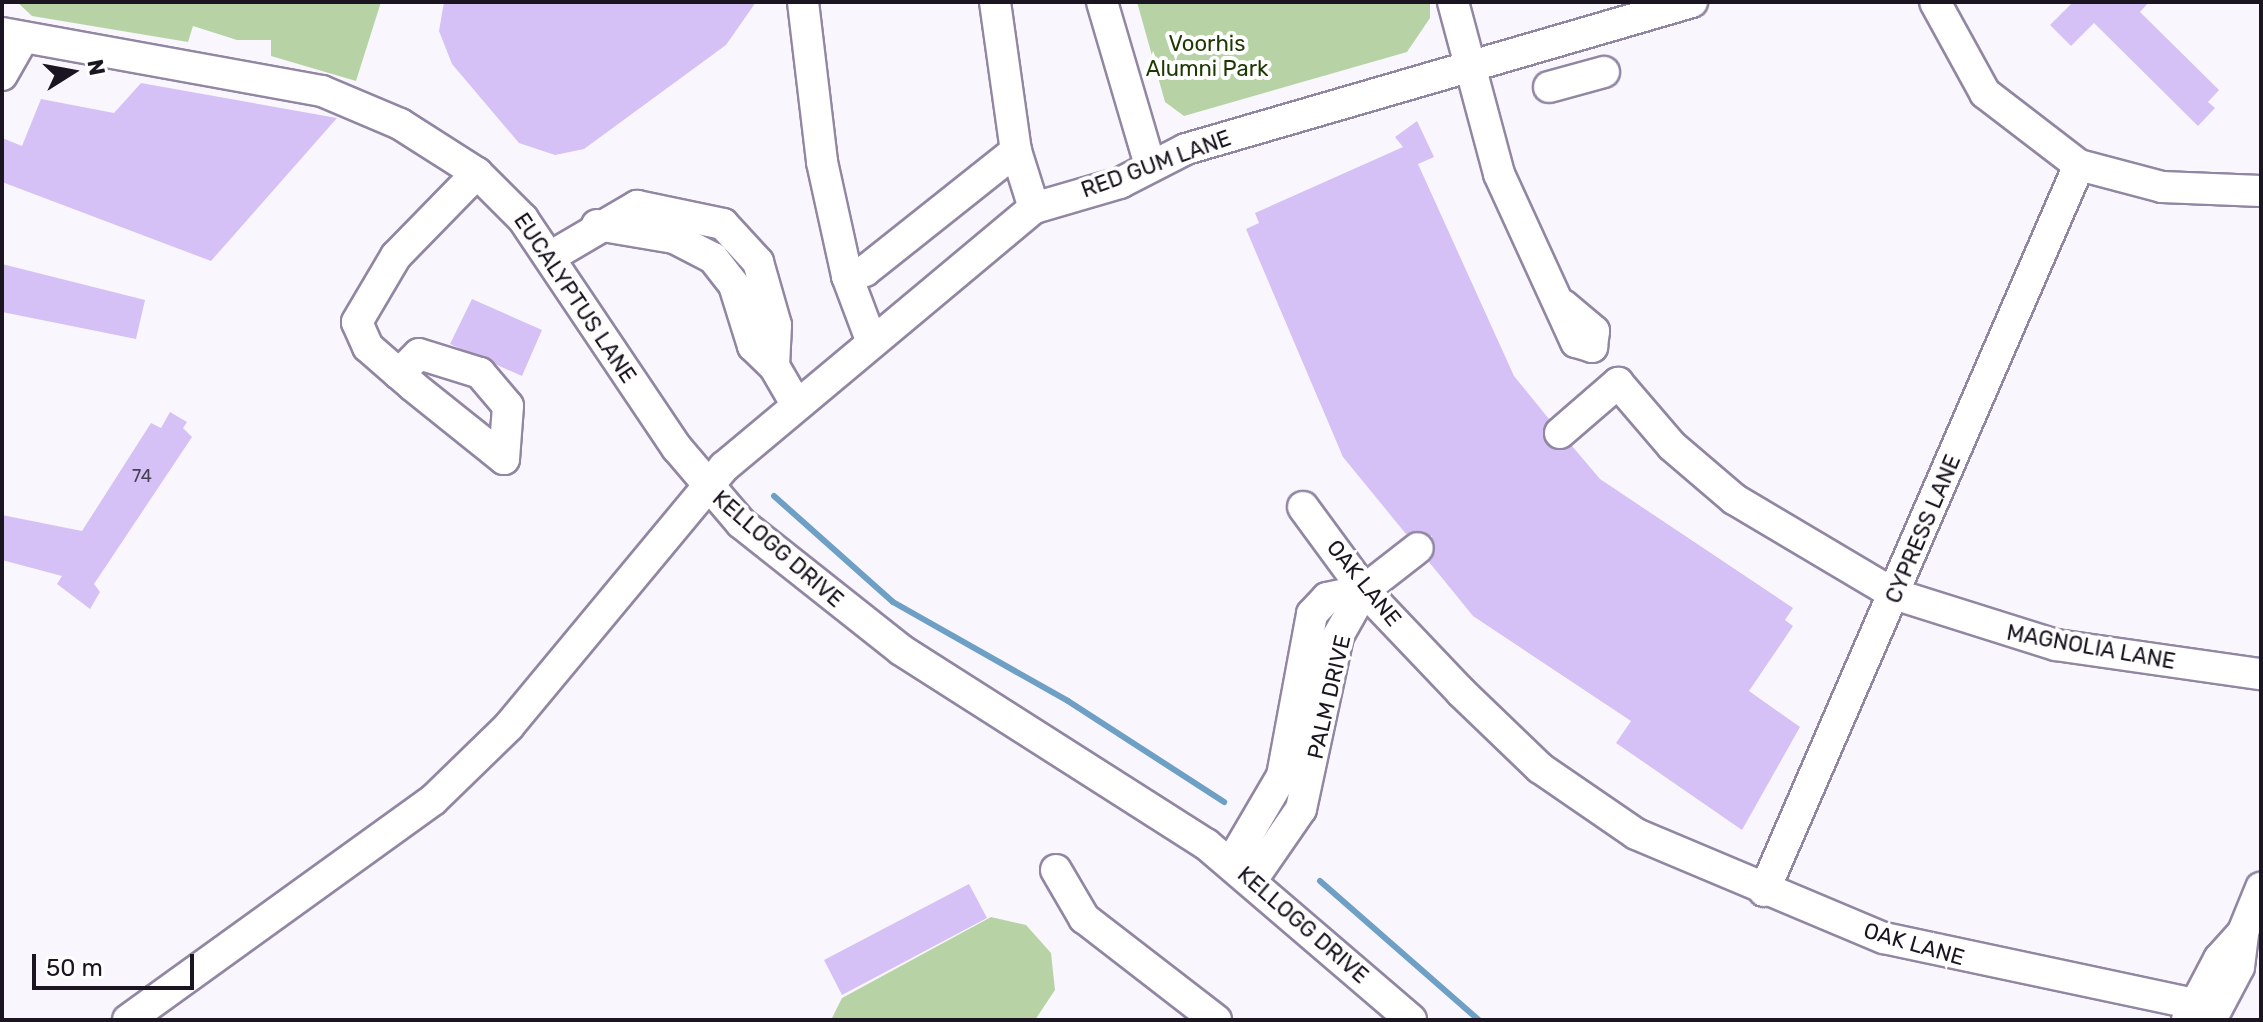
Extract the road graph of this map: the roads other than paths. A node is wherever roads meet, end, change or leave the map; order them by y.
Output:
1 (803, 2) edge
2 (995, 2) edge
3 (1102, 2) edge
4 (1453, 2) edge
5 (1692, 2) edge
6 (1935, 2) edge
7 (1630, 13) edge
8 (12, 37) edge
9 (1468, 67) junction
10 (1604, 72) dead end
11 (2, 75) edge
12 (1549, 87) dead end
13 (1016, 151) junction
14 (1150, 165) junction
15 (2079, 165) junction
16 (477, 173) junction
17 (2261, 191) edge
18 (1034, 208) junction
19 (550, 257) junction
20 (847, 276) junction
21 (1563, 305) dead end
22 (871, 340) junction
23 (399, 374) dead end
24 (796, 404) junction
25 (1560, 433) dead end
26 (707, 487) junction
27 (1303, 507) dead end
28 (1418, 548) dead end
29 (1364, 590) junction
30 (1894, 594) junction
31 (2261, 674) edge
32 (1056, 870) dead end
33 (1242, 872) junction
34 (2261, 888) edge
35 (1764, 891) junction
36 (2198, 1015) edge
37 (128, 1020) edge
38 (1216, 1020) edge
39 (1411, 1020) edge

1 - 20 street
2 - 13 street
3 - 14 street
4 - 9 street
5 - 7 street, RED GUM LANE
6 - 15 street
7 - 9 street, RED GUM LANE
8 - 11 street
8 - 16 street, EUCALYPTUS LANE
9 - 14 street, RED GUM LANE
9 - 21 street
10 - 12 street
13 - 18 street
13 - 20 street
14 - 18 street, RED GUM LANE
15 - 17 street
15 - 30 street, CYPRESS LANE
16 - 19 street, EUCALYPTUS LANE
16 - 23 street
18 - 22 street, RED GUM LANE
19 - 24 street
19 - 26 street, EUCALYPTUS LANE
20 - 22 street
22 - 24 street, RED GUM LANE
24 - 26 street, RED GUM LANE
25 - 30 street, MAGNOLIA LANE
26 - 33 street, KELLOGG DRIVE
26 - 37 street, KELLOGG DRIVE
27 - 29 street, OAK LANE
28 - 29 street
29 - 33 street, PALM DRIVE
29 - 35 street, OAK LANE
30 - 31 street, MAGNOLIA LANE
30 - 35 street, CYPRESS LANE
32 - 38 street
33 - 39 street, KELLOGG DRIVE
34 - 36 street
35 - 36 street, OAK LANE

